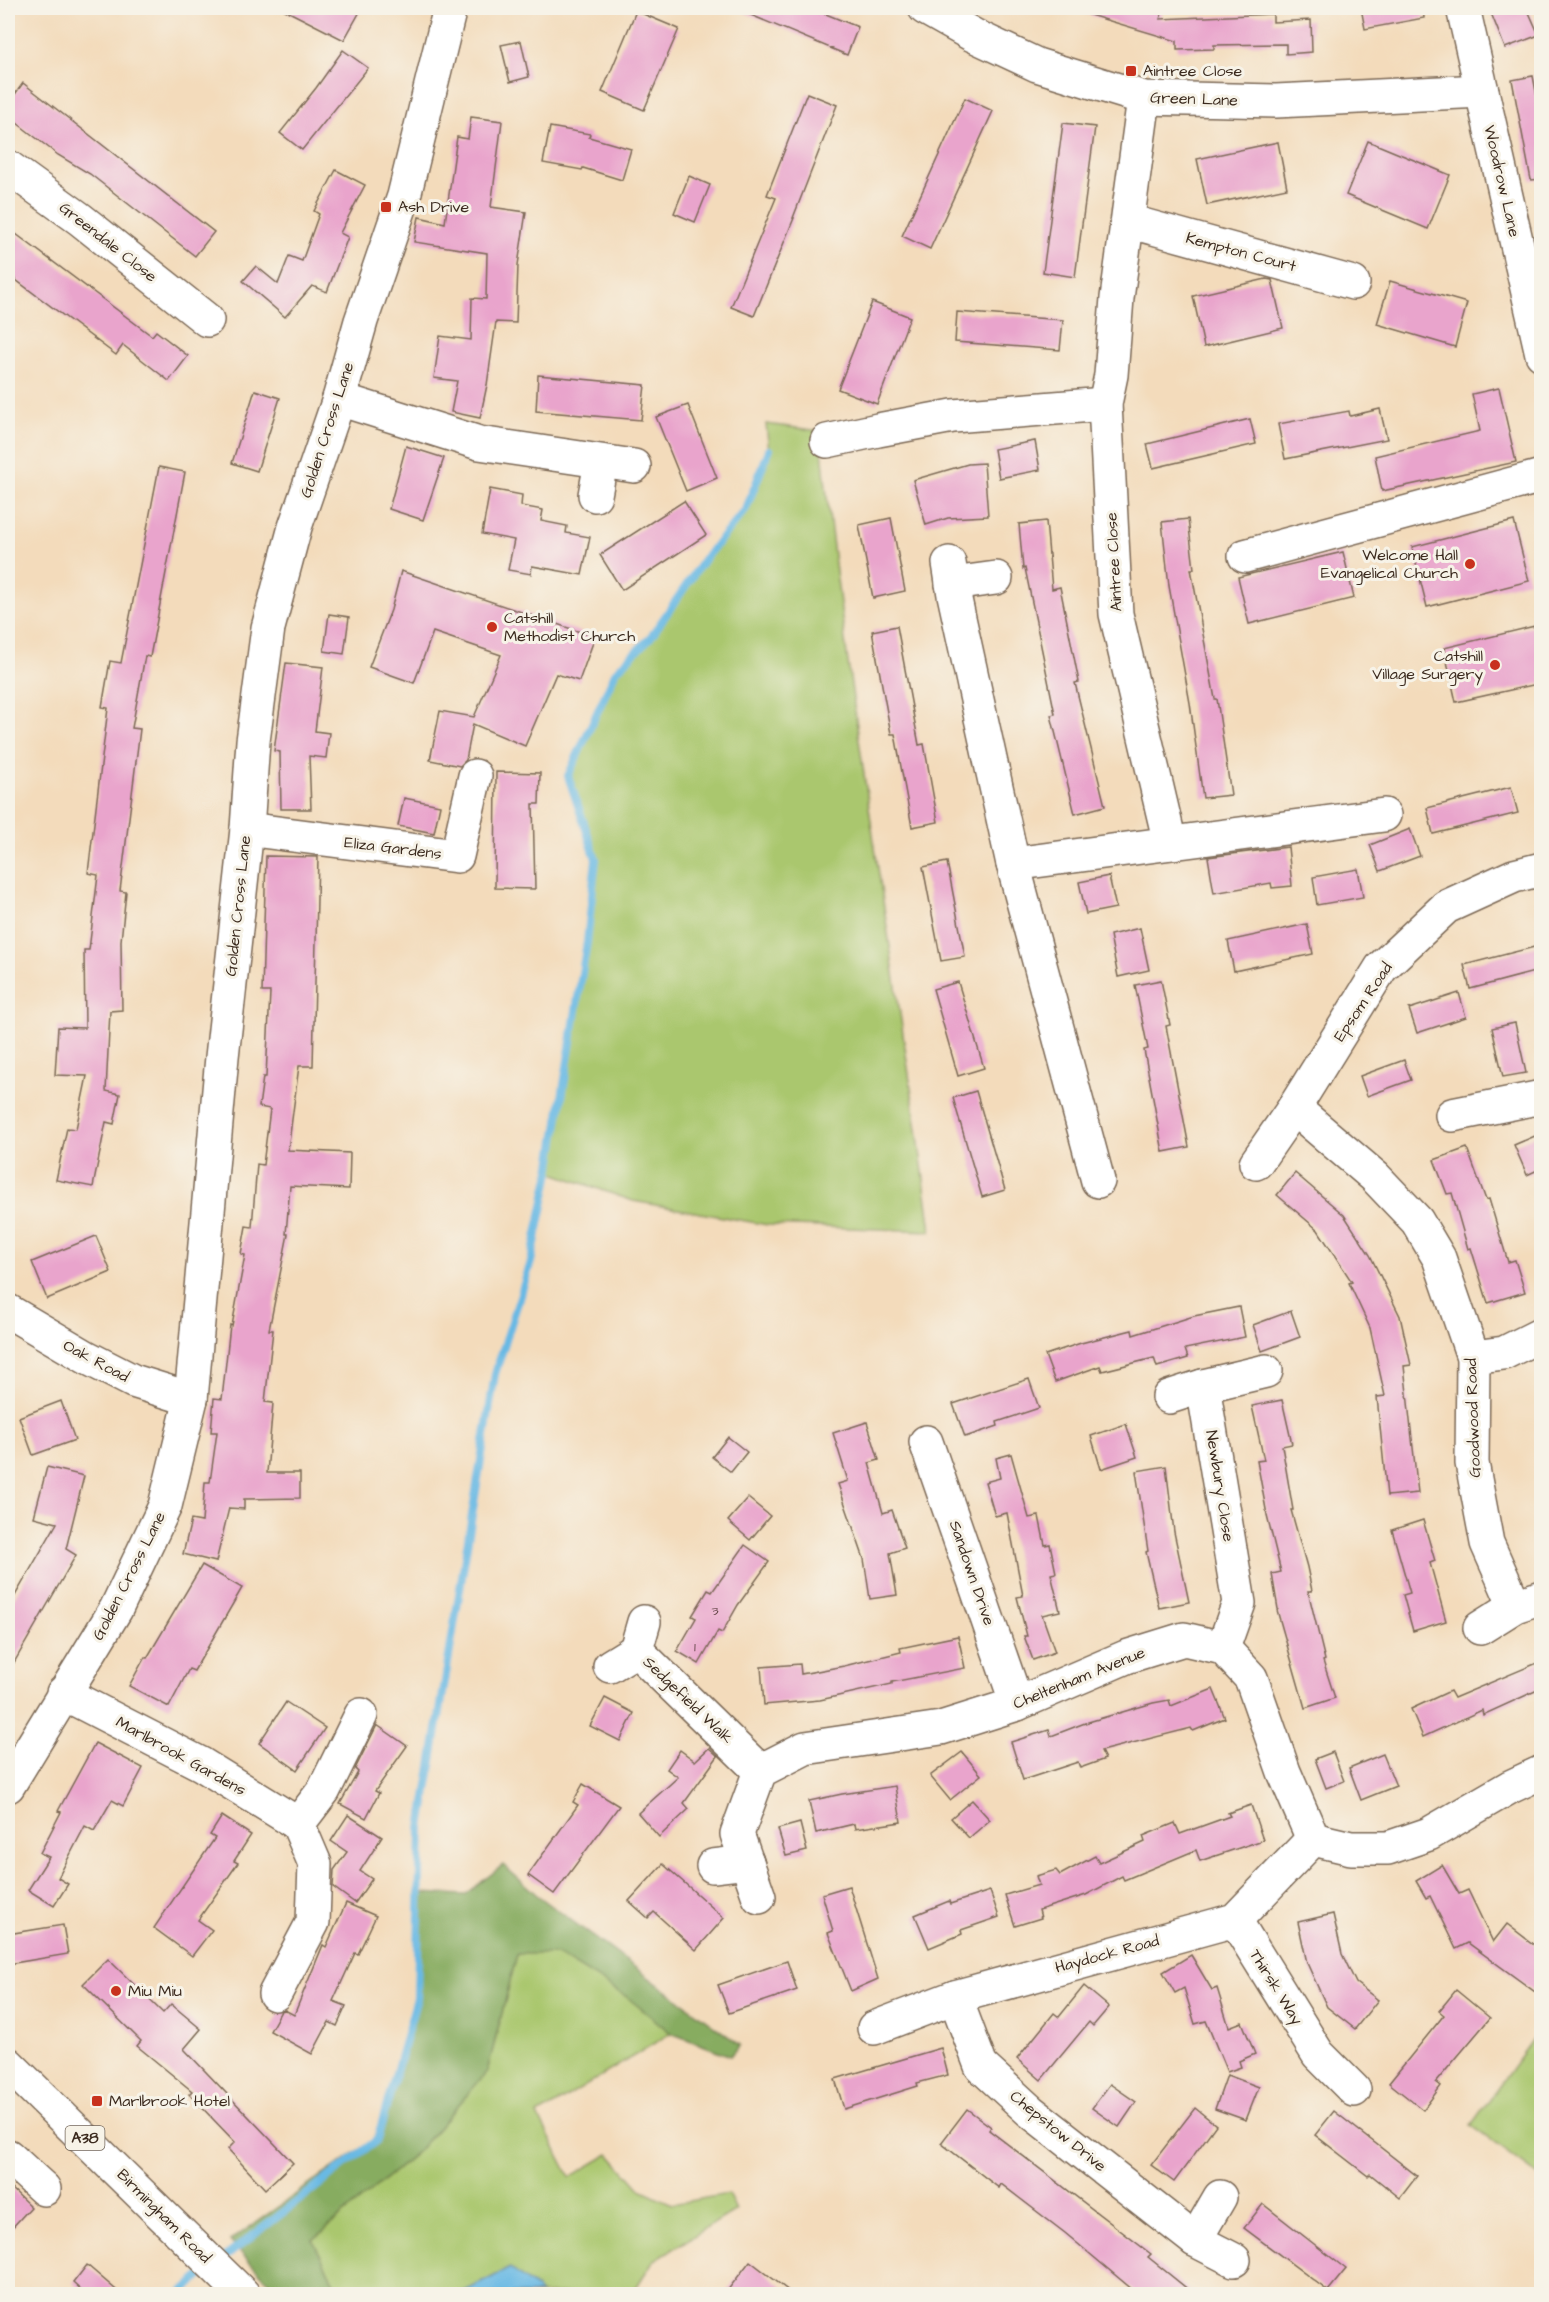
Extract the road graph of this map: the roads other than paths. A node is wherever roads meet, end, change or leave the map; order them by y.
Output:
1 (450, 8) edge
2 (925, 8) edge
3 (1463, 8) edge
4 (1482, 91) junction
5 (1144, 98) junction
6 (8, 167) edge
7 (1128, 221) junction
8 (1353, 283) dead end
9 (207, 320) dead end
10 (1542, 354) edge
11 (339, 399) junction
12 (1106, 404) junction
13 (827, 441) dead end
14 (602, 462) junction
15 (634, 466) dead end
16 (1542, 476) edge
17 (595, 495) dead end
18 (1245, 556) dead end
19 (996, 578) dead end
20 (475, 776) dead end
21 (1384, 815) dead end
22 (247, 829) junction
23 (1170, 843) junction
24 (1014, 864) junction
25 (1542, 869) edge
26 (1542, 1097) edge
27 (1294, 1107) junction
28 (1452, 1115) dead end
29 (1256, 1163) dead end
30 (1098, 1181) dead end
31 (8, 1311) edge
32 (1542, 1334) edge
33 (1473, 1357) junction
34 (1266, 1371) dead end
35 (1203, 1386) junction
36 (1170, 1397) dead end
37 (191, 1399) junction
38 (926, 1442) dead end
39 (1528, 1602) edge
40 (1480, 1628) dead end
41 (630, 1646) dead end
42 (1223, 1648) junction
43 (63, 1693) junction
44 (1017, 1704) junction
45 (361, 1715) dead end
46 (760, 1770) junction
47 (1542, 1772) edge
48 (8, 1786) edge
49 (298, 1824) junction
50 (1313, 1839) junction
51 (747, 1862) junction
52 (713, 1866) dead end
53 (759, 1897) dead end
54 (1235, 1920) junction
55 (275, 1994) dead end
56 (955, 1997) junction
57 (874, 2028) dead end
58 (8, 2064) edge
59 (1354, 2090) dead end
60 (8, 2156) edge
61 (44, 2189) dead end
62 (1220, 2197) dead end
63 (1195, 2241) junction
64 (1234, 2260) dead end
65 (236, 2288) edge

1 - 11 main road, Golden Cross Lane
2 - 5 main road, Green Lane
3 - 4 main road, Woodrow Lane
4 - 5 main road, Green Lane
4 - 10 main road, Woodrow Lane
5 - 7 main road, Aintree Close
6 - 9 main road, Greendale Close
7 - 8 main road, Kempton Court
7 - 12 main road, Aintree Close
11 - 14 main road
11 - 22 main road, Golden Cross Lane
12 - 13 main road
12 - 23 main road, Aintree Close
14 - 15 main road
14 - 17 main road
16 - 18 main road
19 - 24 main road
20 - 22 main road, Eliza Gardens
21 - 23 main road
22 - 37 main road, Golden Cross Lane
23 - 24 main road
24 - 30 main road
25 - 27 main road, Epsom Road
26 - 28 main road
27 - 29 main road, Epsom Road
27 - 33 main road, Goodwood Road
31 - 37 main road, Oak Road
32 - 33 main road
33 - 39 main road, Goodwood Road
34 - 35 main road
35 - 36 main road
35 - 42 main road, Newbury Close
37 - 43 main road, Golden Cross Lane
38 - 44 main road, Sandown Drive
39 - 40 main road
41 - 46 main road, Sedgefield Walk
42 - 44 main road, Cheltenham Avenue
42 - 50 main road
43 - 48 main road, Golden Cross Lane
43 - 49 main road, Marlbrook Gardens
44 - 46 main road, Cheltenham Avenue
45 - 49 main road
46 - 51 main road
47 - 50 main road
49 - 55 main road
50 - 54 main road
51 - 52 main road
51 - 53 main road
54 - 56 main road, Haydock Road
54 - 59 main road, Thirsk Way
56 - 57 main road, Haydock Road
56 - 63 main road, Chepstow Drive
58 - 65 main road, Birmingham Road / A38
60 - 61 main road
62 - 63 main road
63 - 64 main road, Chepstow Drive

